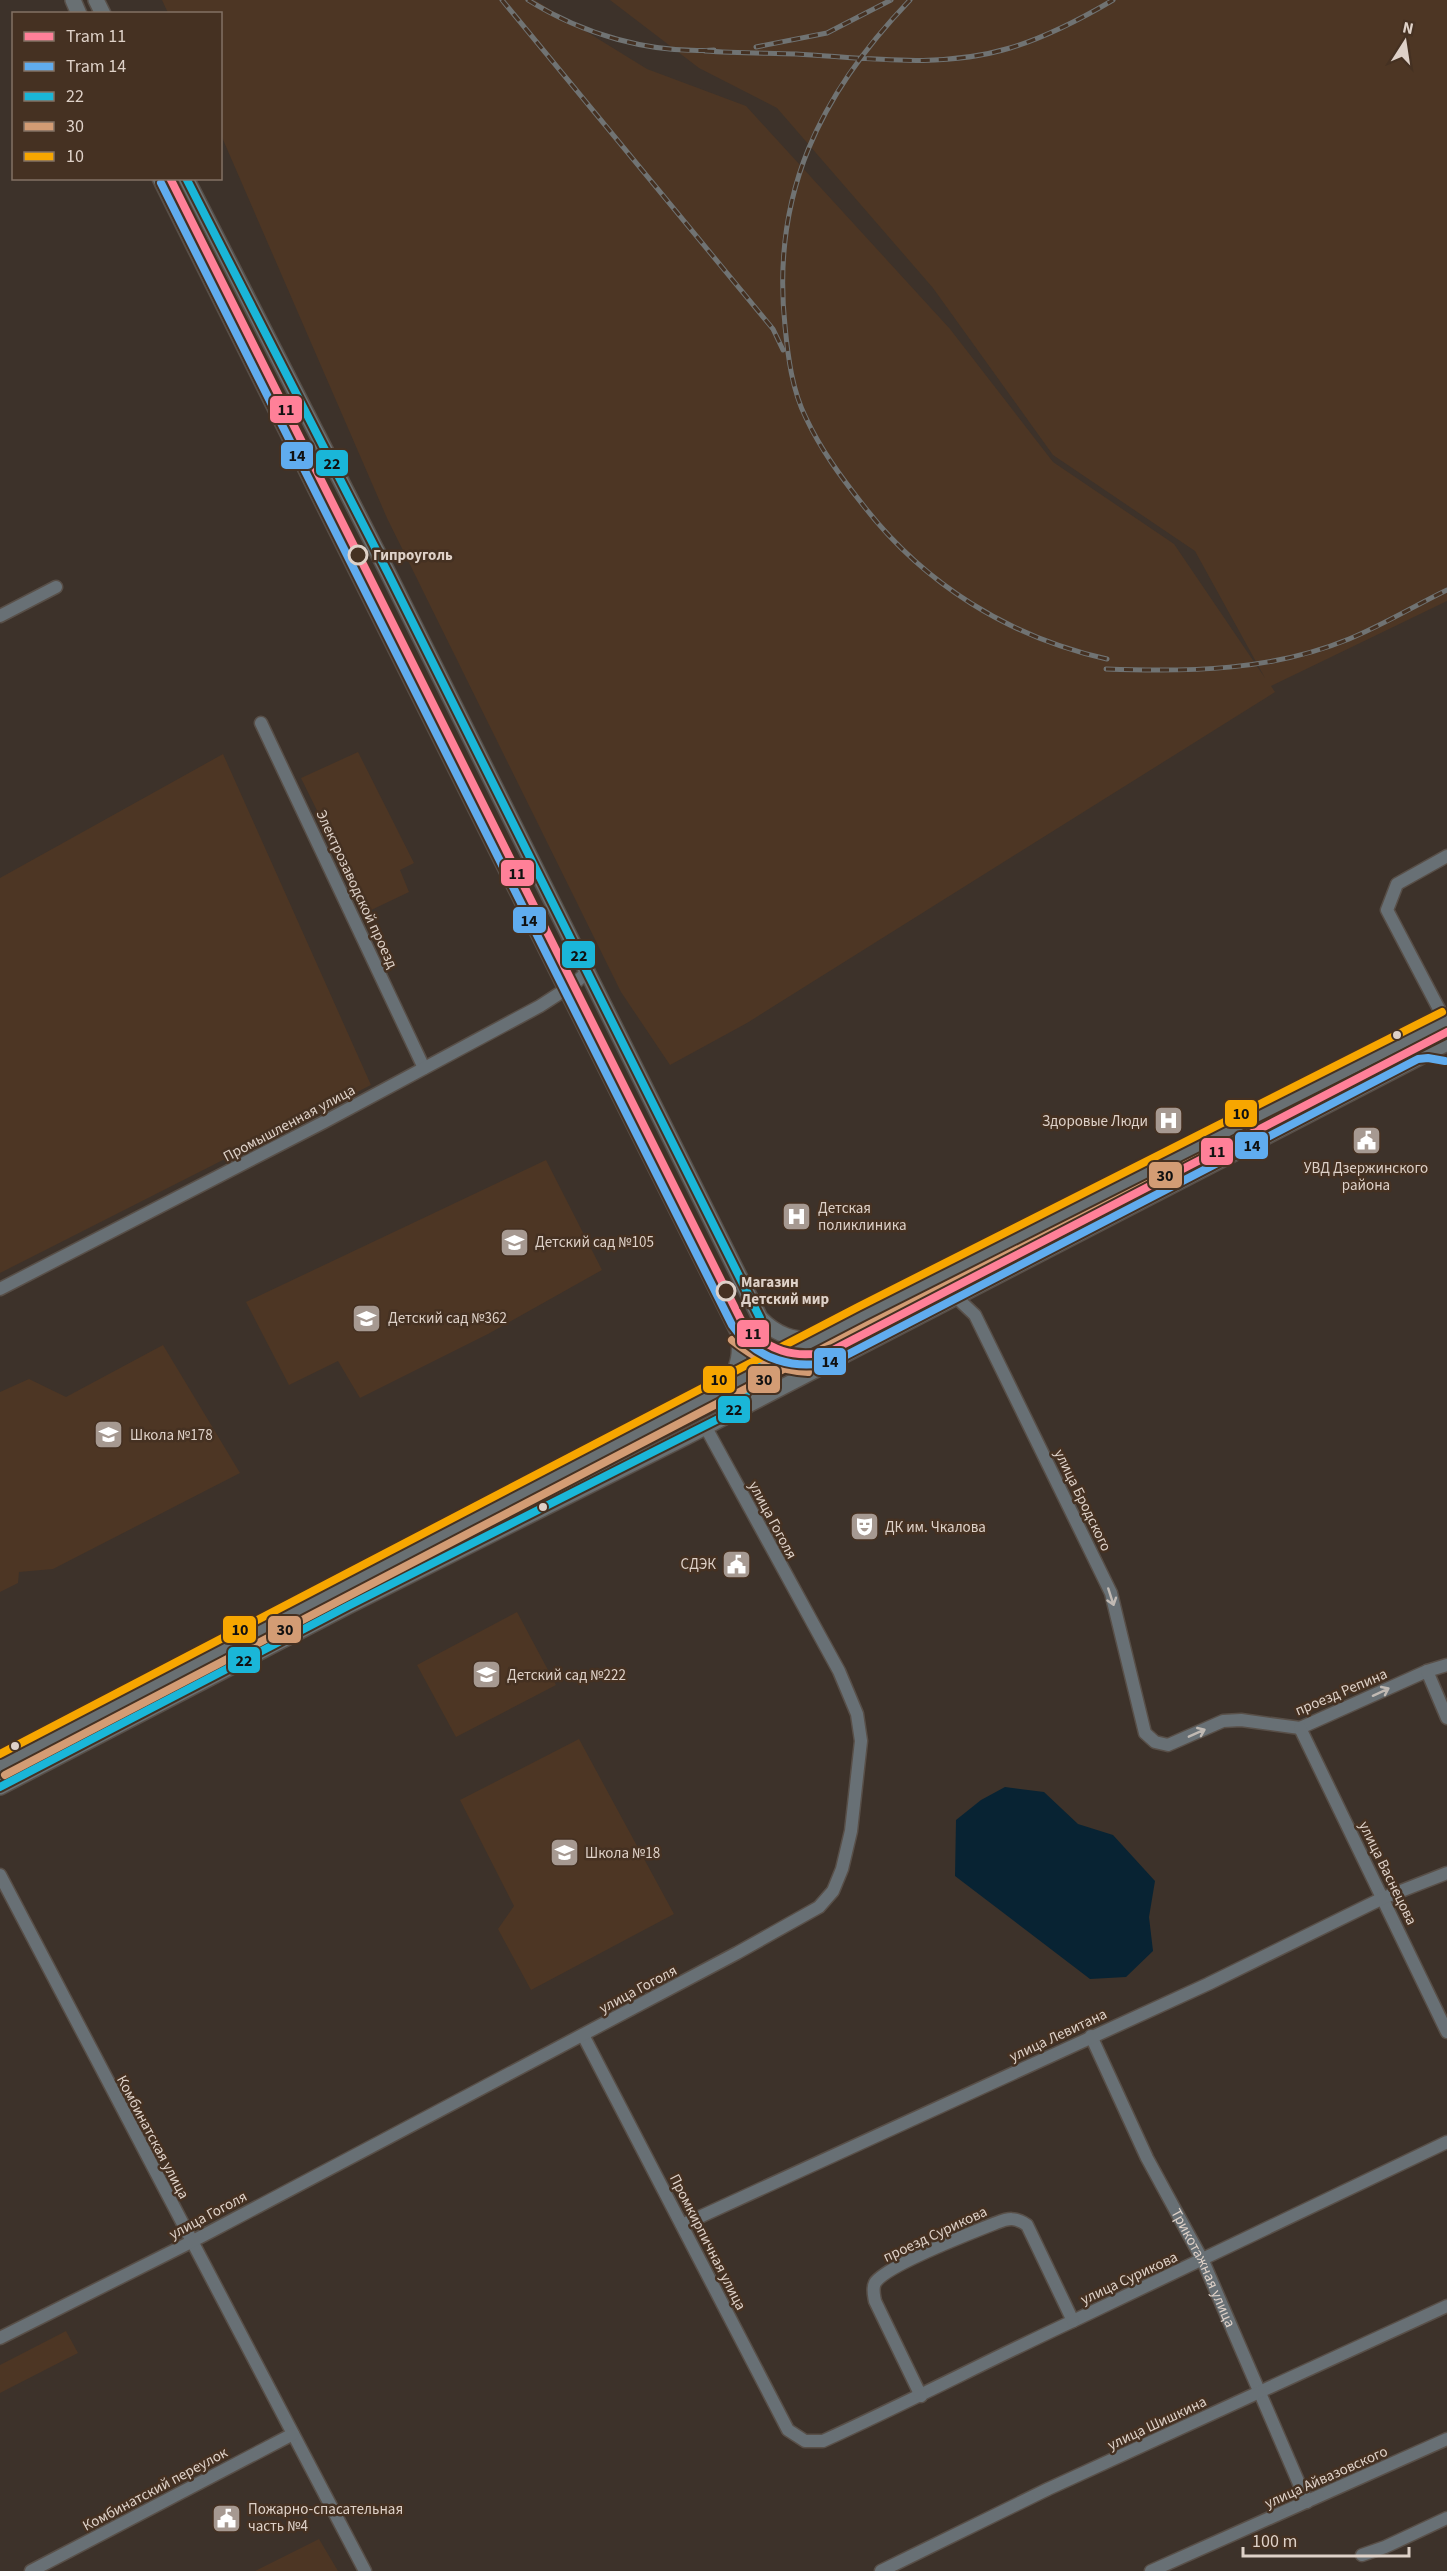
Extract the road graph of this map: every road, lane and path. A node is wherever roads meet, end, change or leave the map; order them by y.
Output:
1 (161, 180) edge
2 (187, 180) edge
3 (56, 587) dead end
4 (0, 616) edge
5 (261, 723) dead end
6 (1447, 856) edge
7 (586, 973) junction
8 (565, 990) junction
9 (1443, 1017) edge
10 (1447, 1043) edge
11 (424, 1068) junction
12 (0, 1289) edge
13 (956, 1297) junction
14 (760, 1318) junction
15 (738, 1332) junction
16 (820, 1339) junction
17 (764, 1349) junction
18 (785, 1358) junction
19 (836, 1358) junction
20 (758, 1372) junction
21 (719, 1393) junction
22 (732, 1412) junction
23 (705, 1426) junction
24 (1447, 1665) edge
25 (1427, 1671) junction
26 (1447, 1718) edge
27 (1300, 1728) junction
28 (1145, 1733) joint
29 (0, 1766) edge
30 (0, 1787) edge
31 (1447, 1873) edge
32 (0, 1875) edge
33 (1383, 1898) junction
34 (1447, 2032) edge
35 (583, 2035) junction
36 (1091, 2036) junction
37 (1447, 2142) edge
38 (682, 2225) junction
39 (191, 2242) junction
40 (1203, 2261) junction
41 (1447, 2306) edge
42 (1073, 2321) junction
43 (0, 2338) edge
44 (1261, 2392) junction
45 (921, 2396) junction
46 (293, 2433) junction
47 (1447, 2439) edge
48 (823, 2441) joint
49 (1307, 2502) junction
50 (1447, 2518) edge
51 (1362, 2555) dead end
52 (31, 2571) edge
53 (366, 2571) edge
54 (881, 2571) edge
55 (1151, 2571) edge

1 - 8 main road
2 - 7 main road
3 - 4 street
5 - 11 street, Электрозаводской проезд
6 - 9 street
7 - 8 street, Промышленная улица
7 - 14 main road
8 - 11 street, Промышленная улица
8 - 15 main road
9 - 10 main road
9 - 16 main road
10 - 13 main road
11 - 12 street, Промышленная улица
13 - 19 main road
13 -> 28 street, улица Бродского
14 - 16 main road
14 - 17 main road
15 - 17 main road
15 - 21 main road
16 - 18 main road
17 - 18 main road
17 - 20 main road
18 - 19 main road
18 - 20 main road
19 - 22 main road
20 - 21 main road
20 - 22 main road
21 - 29 main road
22 - 23 main road
23 - 30 main road
23 - 35 street, улица Гоголя
24 - 25 street, проезд Репина
25 - 26 street
27 -> 25 street, проезд Репина
28 -> 27 street, проезд Репина
27 - 33 street, улица Васнецова
31 - 33 street, улица Левитана
32 - 39 street, Комбинатская улица
33 - 34 street, улица Васнецова
33 - 36 street, улица Левитана
35 - 38 street, Промкирпичная улица
35 - 39 street, улица Гоголя
36 - 38 street, улица Левитана
36 - 40 street, Трикотажная улица
37 - 40 street, улица Сурикова
38 - 48 street, Промкирпичная улица
39 - 43 street, улица Гоголя
39 - 46 street, Комбинатская улица
40 - 42 street, улица Сурикова
40 - 44 street, Трикотажная улица
41 - 44 street, улица Шишкина
42 - 45 street, улица Сурикова
42 - 45 street, проезд Сурикова
44 - 49 street, Трикотажная улица
44 - 54 street, улица Шишкина
45 - 48 street, улица Сурикова
46 - 52 street, Комбинатский переулок
46 - 53 street, Комбинатская улица
47 - 49 street, улица Айвазовского
49 - 55 street, улица Айвазовского
50 - 51 street

